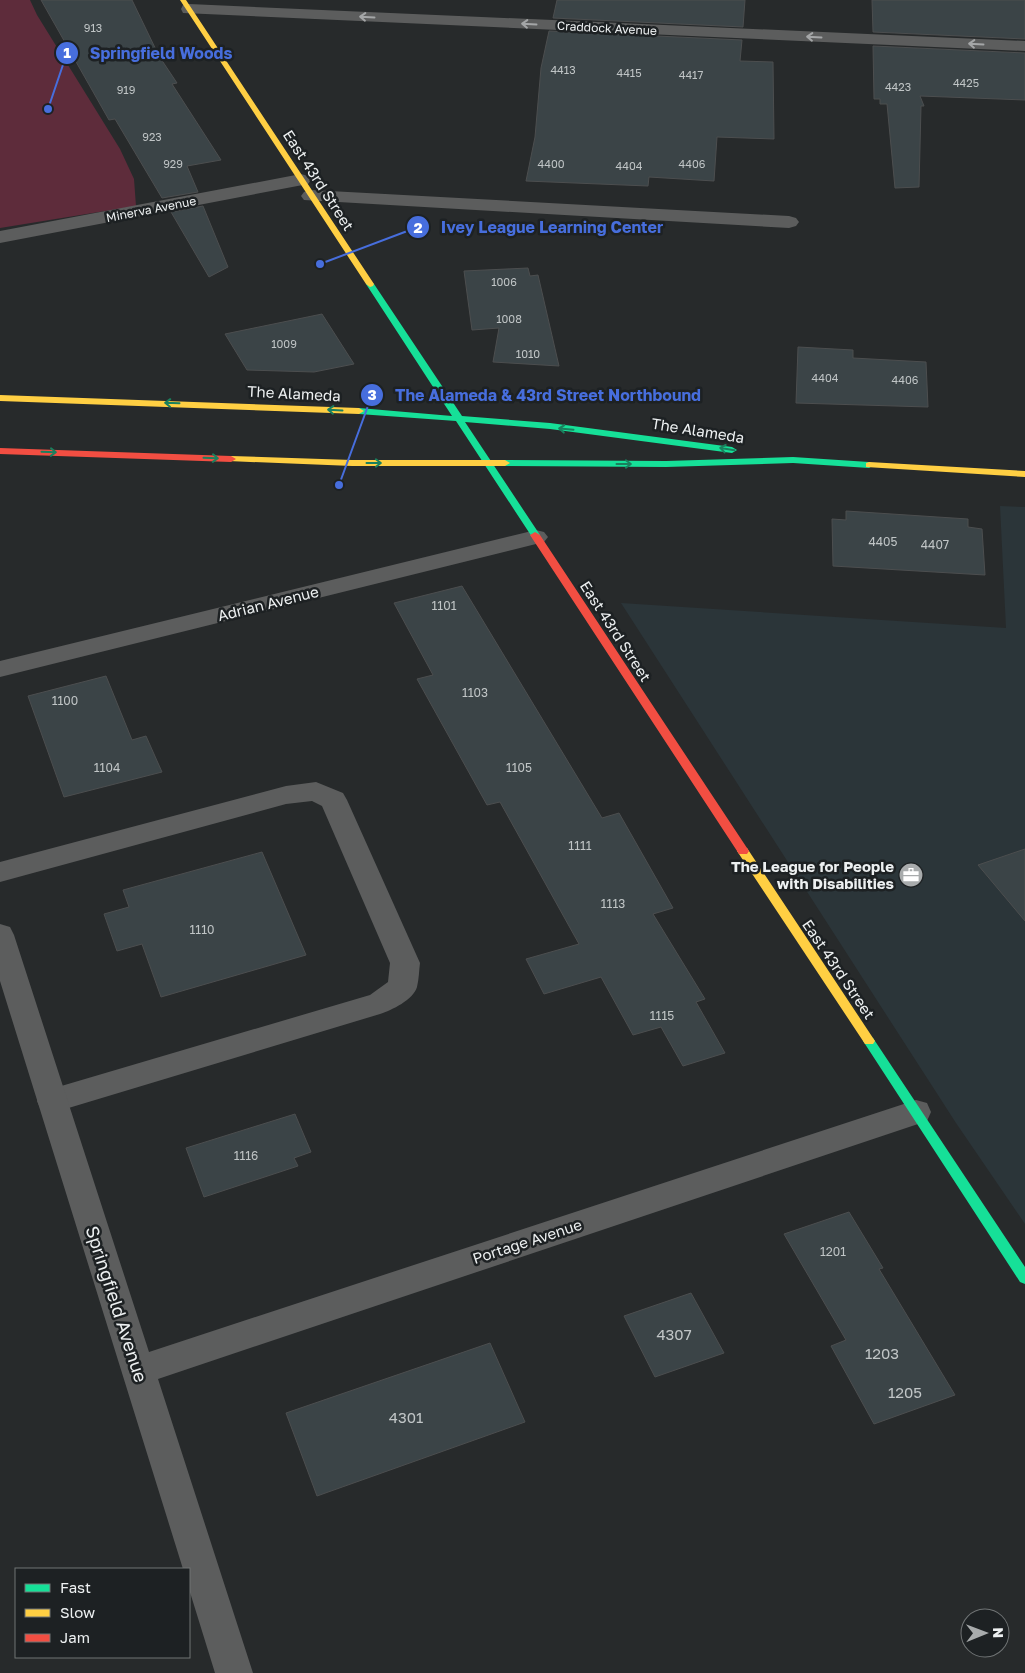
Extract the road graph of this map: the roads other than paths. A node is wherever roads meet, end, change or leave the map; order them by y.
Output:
1 (186, 5) edge
2 (1025, 46) edge
3 (306, 188) junction
4 (790, 222) dead end
5 (0, 237) edge
6 (0, 398) edge
7 (458, 419) junction
8 (0, 451) edge
9 (793, 460) junction
10 (488, 463) junction
11 (1025, 474) edge
12 (536, 537) junction
13 (0, 669) edge
14 (0, 872) edge
15 (0, 935) edge
16 (52, 1101) junction
17 (916, 1112) junction
18 (1025, 1278) edge
19 (138, 1371) junction
20 (234, 1673) edge

2 -> 1 street, Craddock Avenue
1 - 3 street, East 43rd Street
3 - 4 street, Minerva Avenue
3 - 5 street, Minerva Avenue
3 - 7 street, East 43rd Street
7 -> 6 street, The Alameda
9 -> 7 street, The Alameda
7 - 10 street, East 43rd Street
8 -> 10 street, The Alameda
10 -> 9 street, The Alameda
9 - 11 street, The Alameda
10 - 12 street, East 43rd Street
12 - 13 street, Adrian Avenue
12 - 17 street, East 43rd Street
14 - 16 street
15 - 16 street, Springfield Avenue
16 - 19 street, Springfield Avenue
17 - 18 street, East 43rd Street
17 - 19 street, Portage Avenue
19 - 20 street, Springfield Avenue

